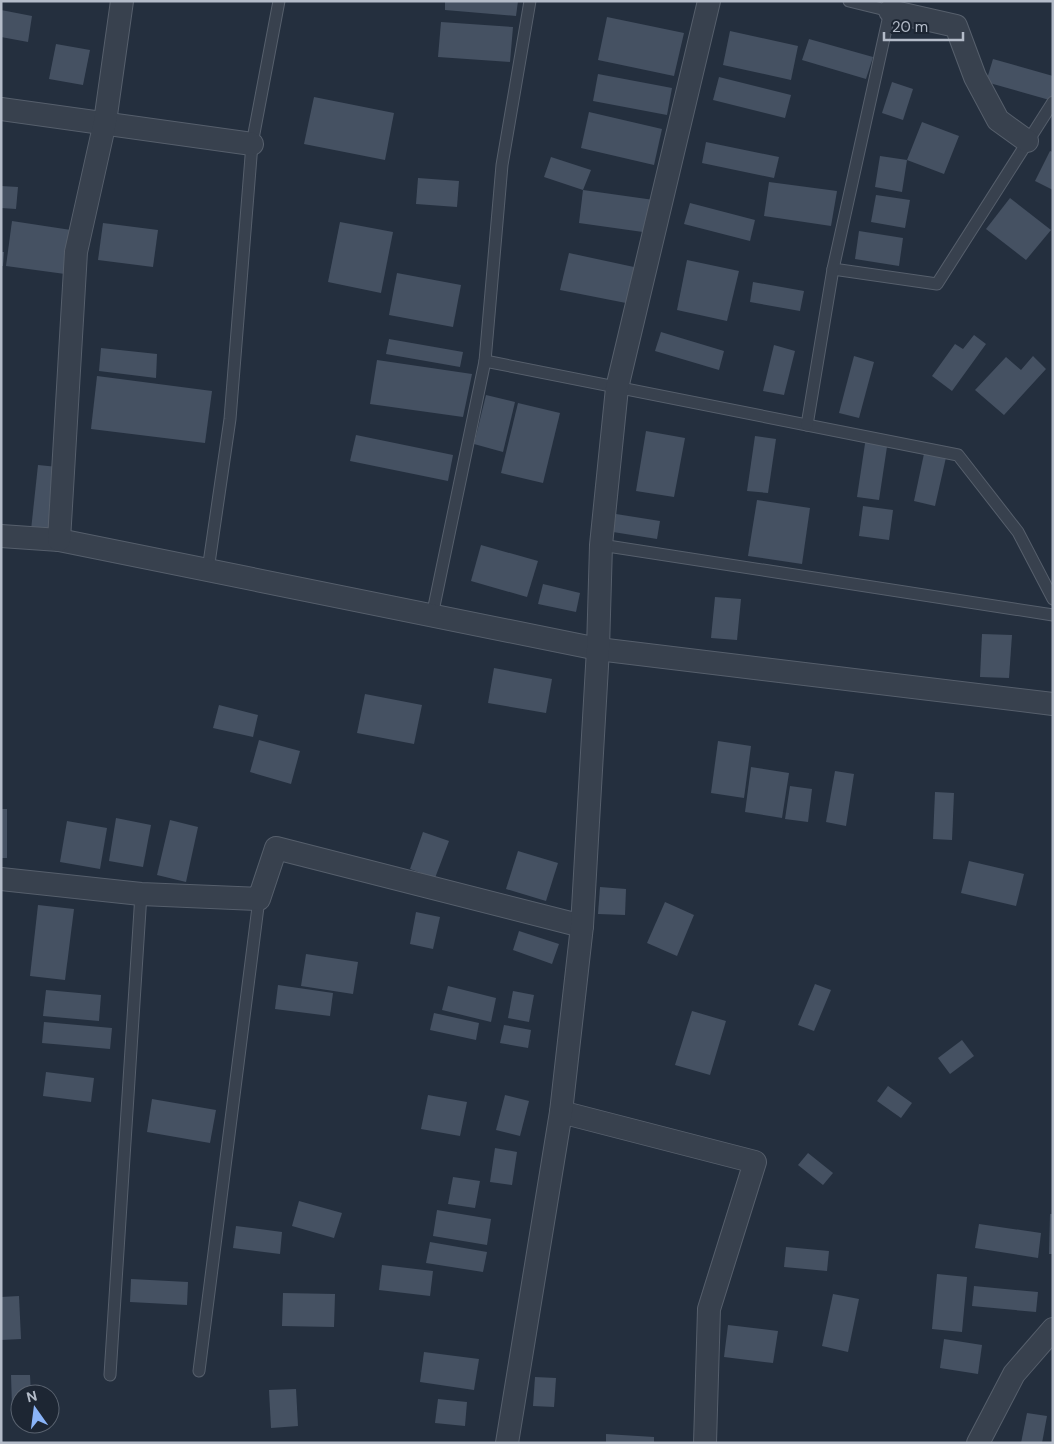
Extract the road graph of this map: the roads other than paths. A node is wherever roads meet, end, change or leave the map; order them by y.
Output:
1 (122, 1) edge
2 (279, 1) edge
3 (530, 1) edge
4 (709, 1) edge
5 (849, 1) edge
6 (890, 11) junction
7 (1053, 102) edge
8 (1, 109) edge
9 (105, 122) junction
10 (1027, 141) junction
11 (252, 144) junction
12 (833, 269) junction
13 (485, 361) junction
14 (617, 388) junction
15 (808, 425) junction
16 (1, 536) edge
17 (59, 540) junction
18 (601, 545) junction
19 (208, 570) junction
20 (1053, 599) edge
21 (1053, 615) edge
22 (432, 616) junction
23 (598, 649) junction
24 (1053, 704) edge
25 (1, 879) edge
26 (141, 894) junction
27 (259, 899) junction
28 (582, 926) junction
29 (561, 1112) junction
30 (1053, 1329) edge
31 (199, 1371) dead end
32 (110, 1375) dead end
33 (507, 1443) edge
34 (705, 1443) edge
35 (978, 1443) edge

1 - 9 street
2 - 11 lane
3 - 13 lane
4 - 14 street
5 - 6 lane
6 - 10 street
6 - 12 lane
7 - 10 lane
8 - 9 street
9 - 11 street
9 - 17 street
10 - 12 lane
11 - 19 lane
12 - 15 lane
13 - 14 lane
13 - 22 lane
14 - 15 lane
14 - 18 street
15 - 20 lane
16 - 17 street
17 - 19 street
18 - 21 lane
18 - 23 street
19 - 22 street
22 - 23 street
23 - 24 street
23 - 28 street
25 - 26 street
26 - 27 street
26 - 32 lane
27 - 28 street
27 - 31 lane
28 - 29 street
29 - 33 street
29 - 34 street
30 - 35 street

